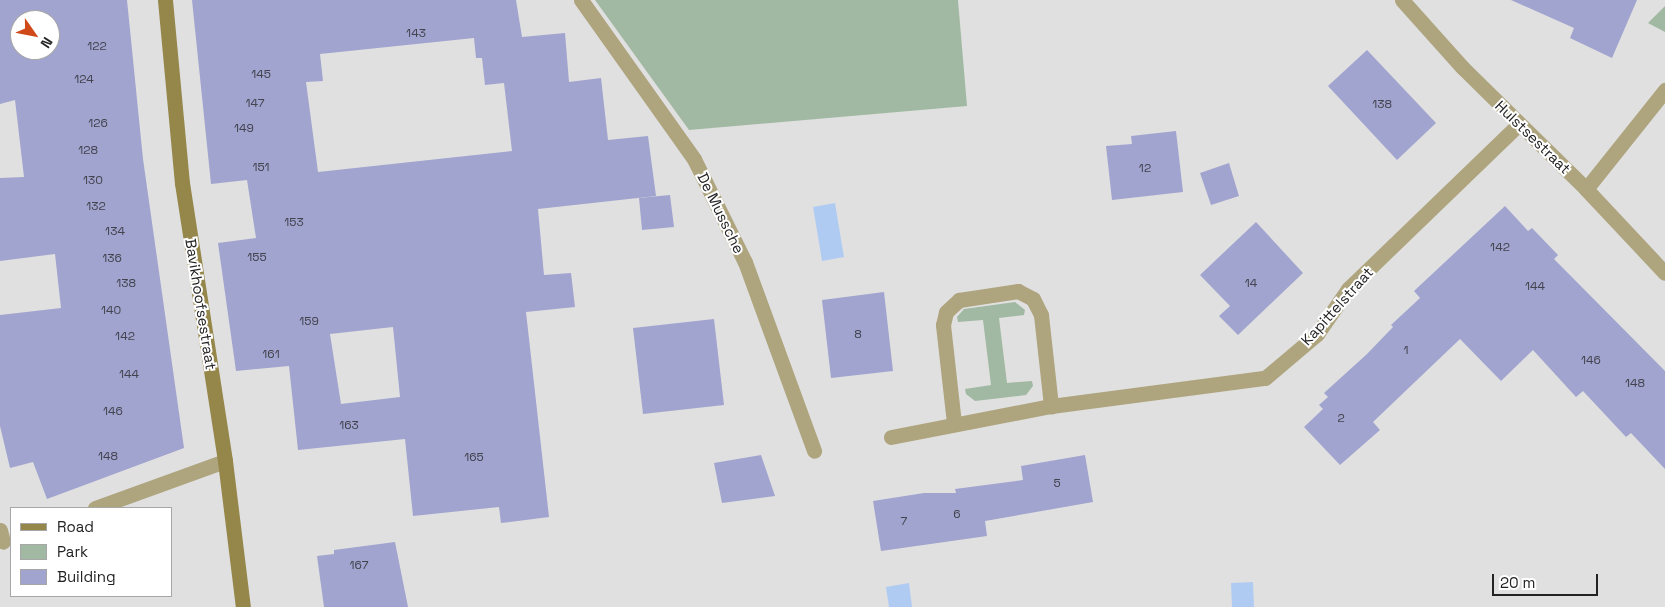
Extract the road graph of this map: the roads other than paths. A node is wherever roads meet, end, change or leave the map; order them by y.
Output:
1 (164, 0) edge
2 (582, 0) edge
3 (1402, 0) edge
4 (1665, 90) edge
5 (1518, 125) junction
6 (1586, 189) junction
7 (1665, 273) edge
8 (1052, 406) junction
9 (954, 423) junction
10 (891, 437) dead end
11 (814, 451) dead end
12 (225, 461) junction
13 (98, 507) edge
14 (243, 607) edge

1 - 12 street, Bavikhoofsestraat
2 - 11 street, De Mussche
3 - 5 street, Hulstsestraat
4 - 6 street
5 - 6 street, Hulstsestraat
5 - 8 street, Kapittelstraat
6 - 7 street, Hulstsestraat
8 - 9 street, Kapittelstraat
8 - 9 street
9 - 10 street, Kapittelstraat
12 - 13 street
12 - 14 street, Bavikhoofsestraat

